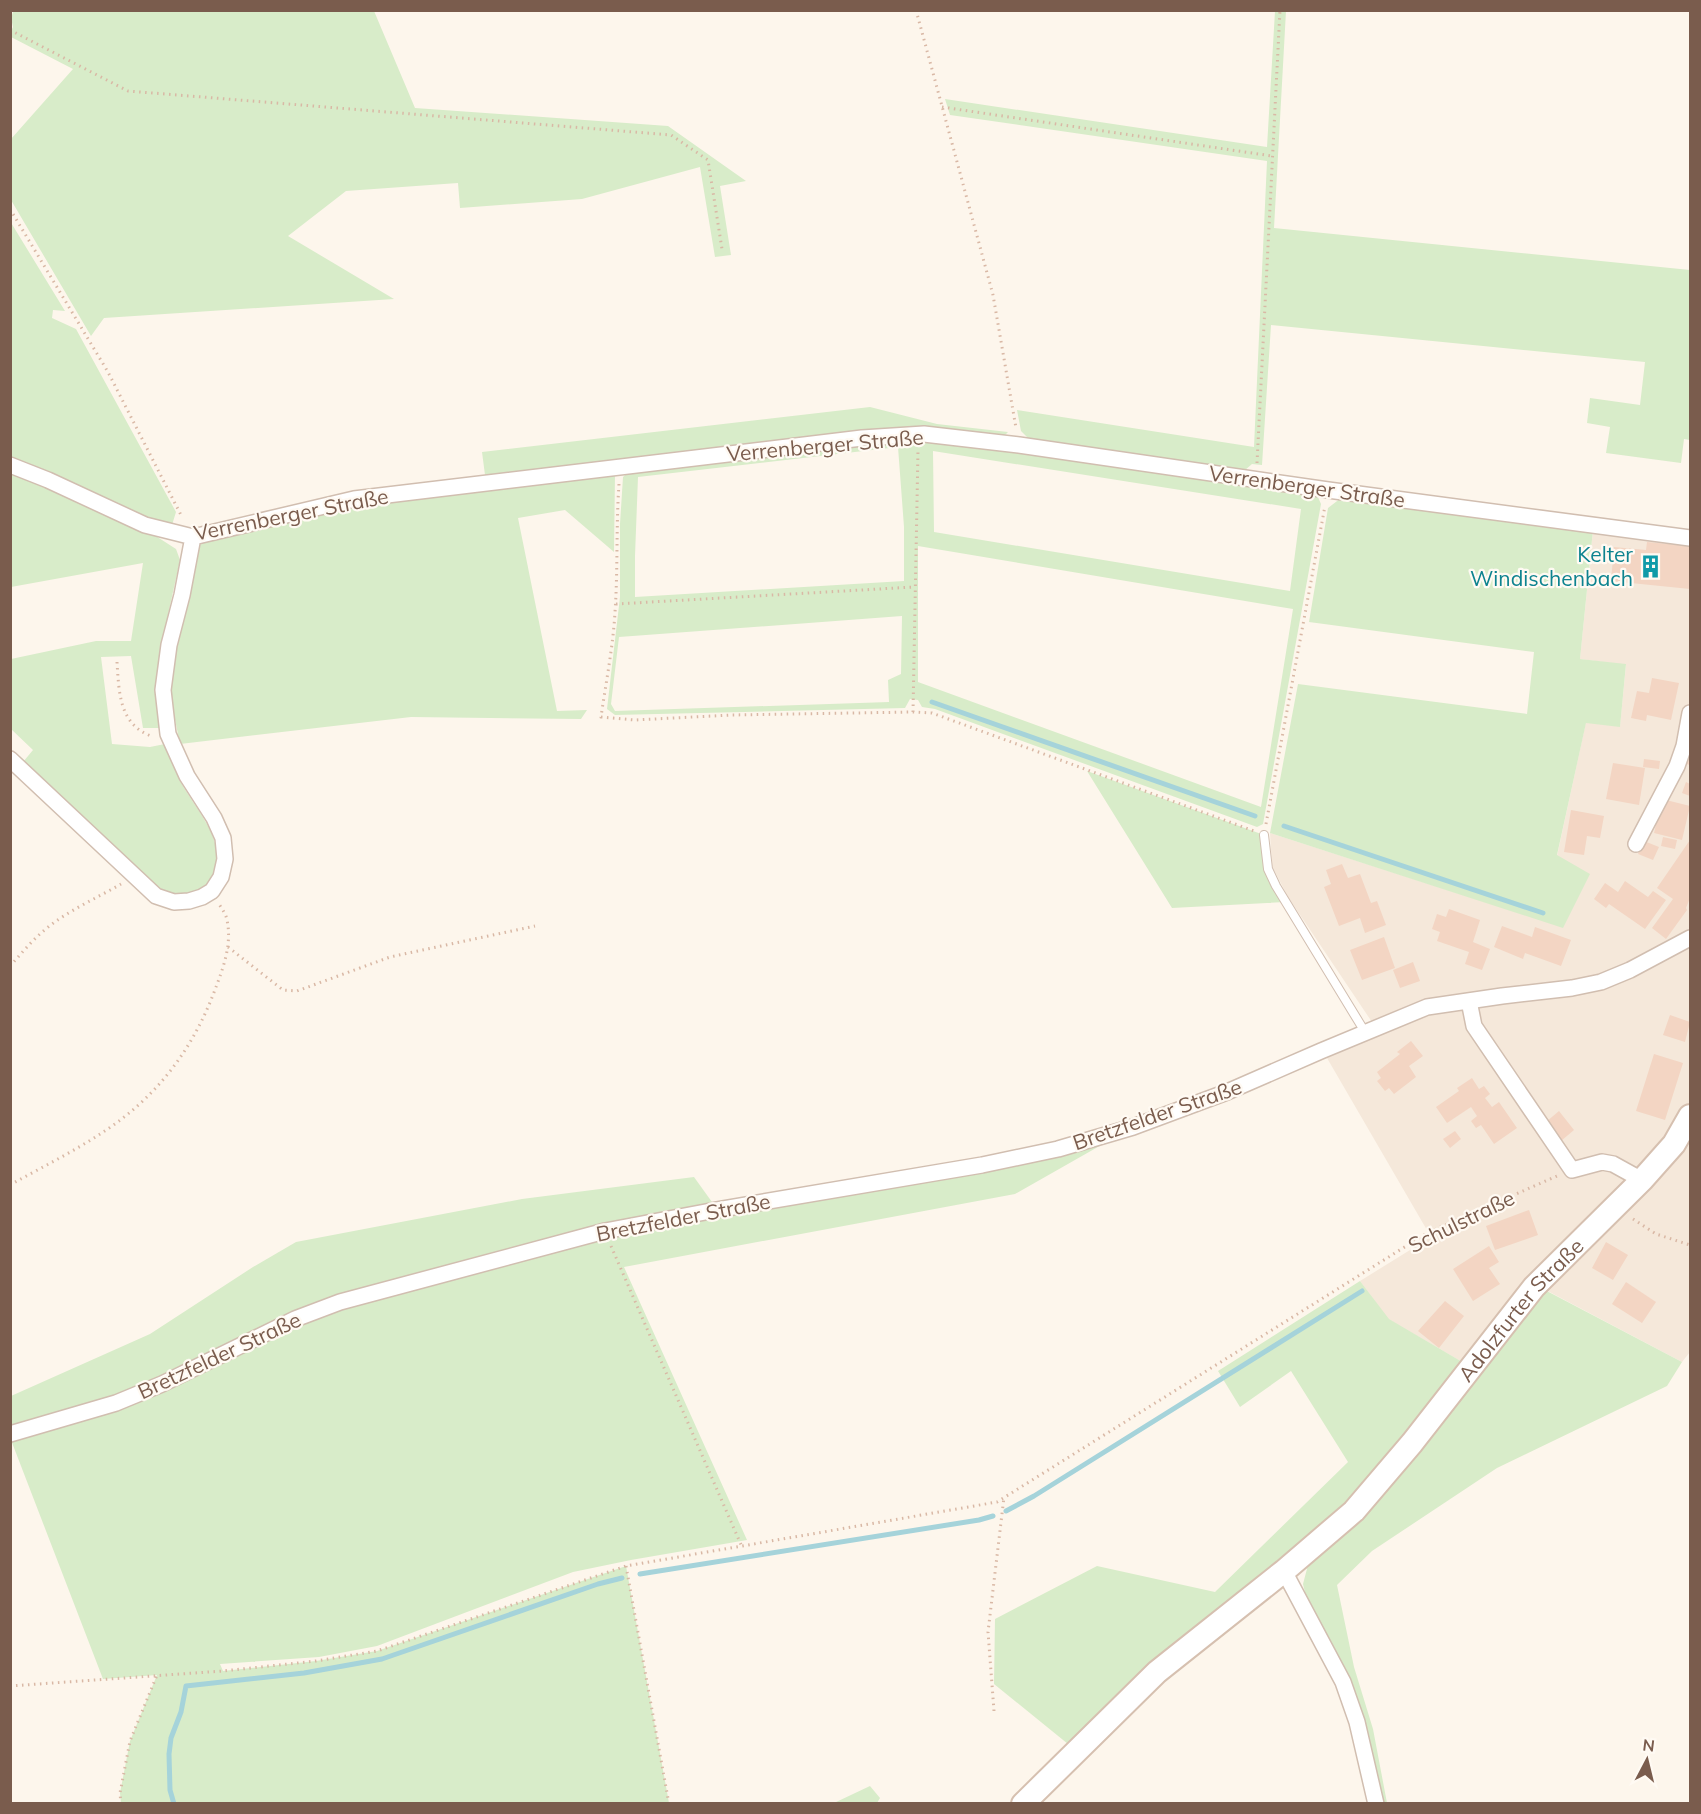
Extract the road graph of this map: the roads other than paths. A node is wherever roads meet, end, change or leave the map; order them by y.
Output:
1 (10, 465) edge
2 (193, 537) junction
3 (1690, 538) edge
4 (1690, 713) edge
5 (10, 759) edge
6 (1264, 835) road end
7 (1636, 844) dead end
8 (1690, 938) edge
9 (1468, 1001) junction
10 (1365, 1032) junction
11 (1690, 1116) edge
12 (1642, 1180) junction
13 (10, 1434) edge
14 (1284, 1571) junction
15 (1023, 1803) edge
16 (1376, 1803) edge

1 - 2 street, Verrenberger Straße
2 - 3 street, Verrenberger Straße
2 - 5 street
4 - 7 street
6 - 10 lane
8 - 9 street, Bretzfelder Straße
9 - 10 street, Bretzfelder Straße
9 - 12 street
10 - 13 street, Bretzfelder Straße
11 - 12 main road, Adolzfurter Straße
12 - 14 main road, Adolzfurter Straße
14 - 15 main road, Adolzfurter Straße
14 - 16 street

